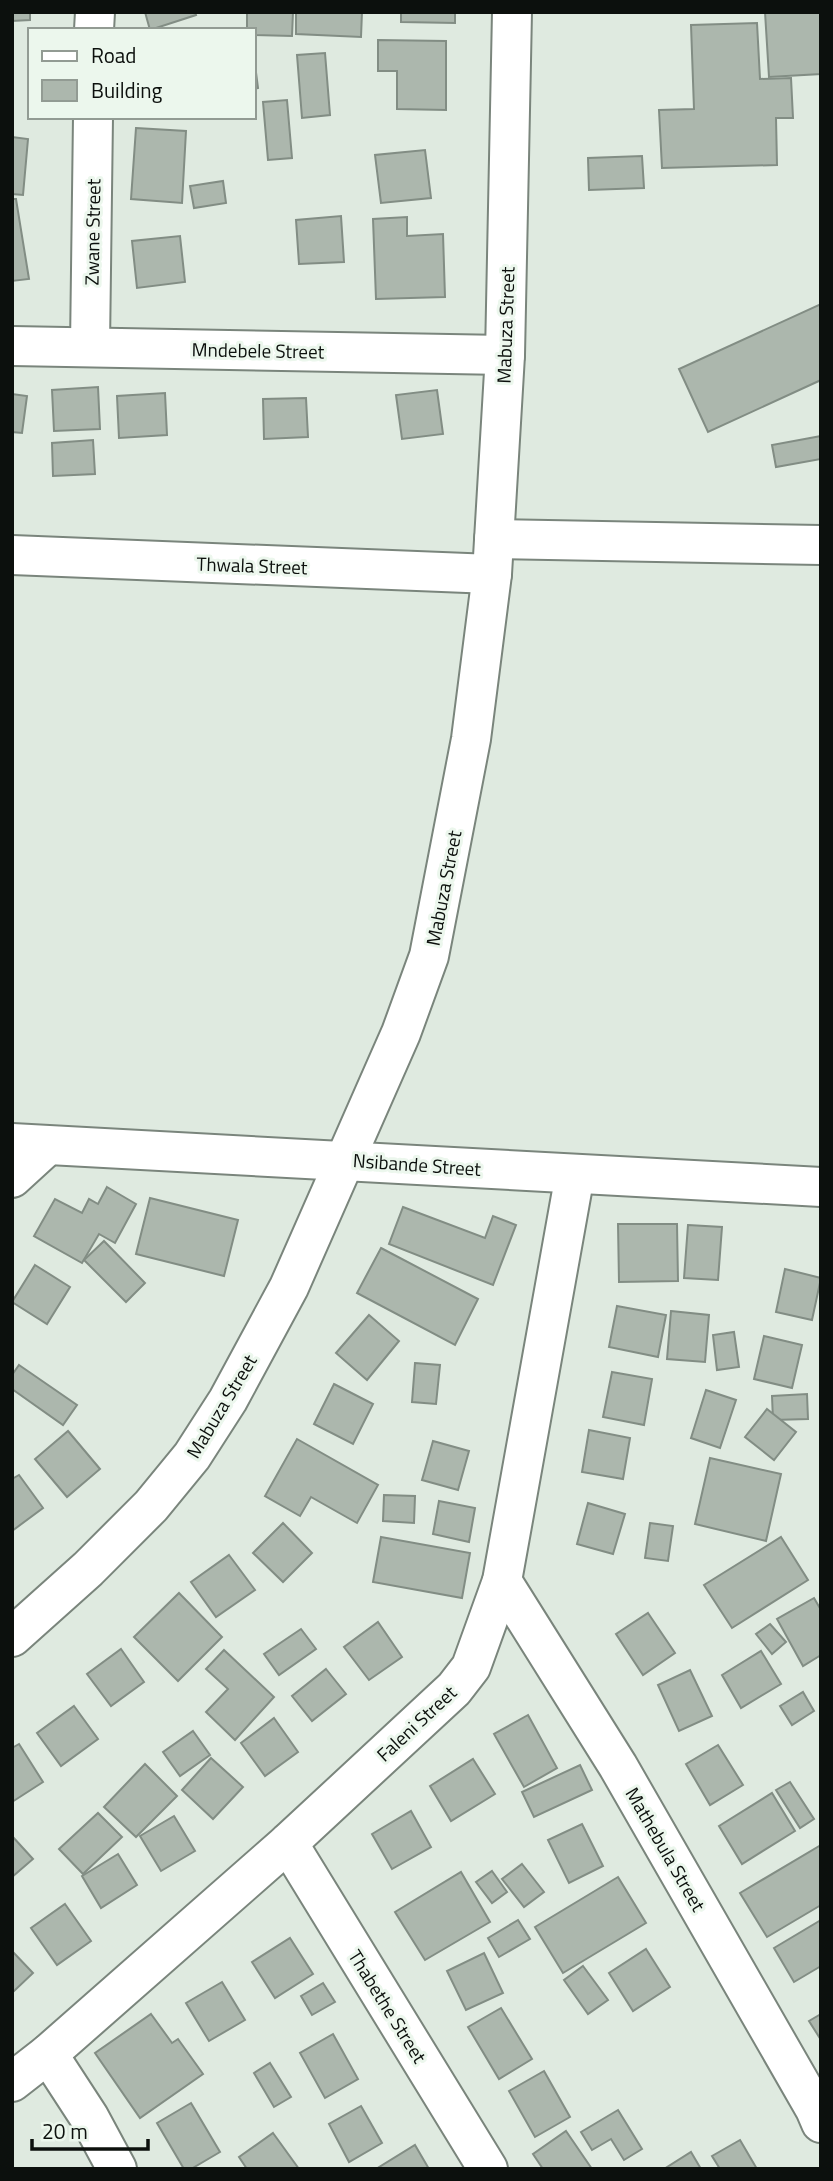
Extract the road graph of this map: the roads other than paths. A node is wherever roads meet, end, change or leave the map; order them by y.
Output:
1 (512, 12) edge
2 (93, 119) edge
3 (12, 346) edge
4 (90, 346) junction
5 (505, 355) junction
6 (821, 544) edge
7 (12, 555) edge
8 (493, 557) junction
9 (30, 1145) edge
10 (345, 1160) junction
11 (575, 1174) junction
12 (12, 1178) edge
13 (821, 1187) edge
14 (502, 1581) junction
15 (12, 1637) edge
16 (288, 1843) junction
17 (48, 2054) junction
18 (12, 2082) edge
19 (821, 2123) edge
20 (117, 2169) edge
21 (488, 2169) edge

1 - 5 street, Mabuza Street
2 - 4 street, Zwane Street
3 - 4 street, Mndebele Street
4 - 5 street, Mndebele Street
5 - 8 street, Mabuza Street
6 - 8 street, Thwala Street
7 - 8 street, Thwala Street
8 - 10 street, Mabuza Street
9 - 10 street, Nsibande Street
9 - 12 street
10 - 11 street, Nsibande Street
10 - 15 street, Mabuza Street
11 - 13 street, Nsibande Street
11 - 14 street, Faleni Street
14 - 16 street, Faleni Street
14 - 19 street, Mathebula Street
16 - 17 street, Faleni Street
16 - 21 street, Thabethe Street
17 - 18 street, Faleni Street
17 - 20 street

